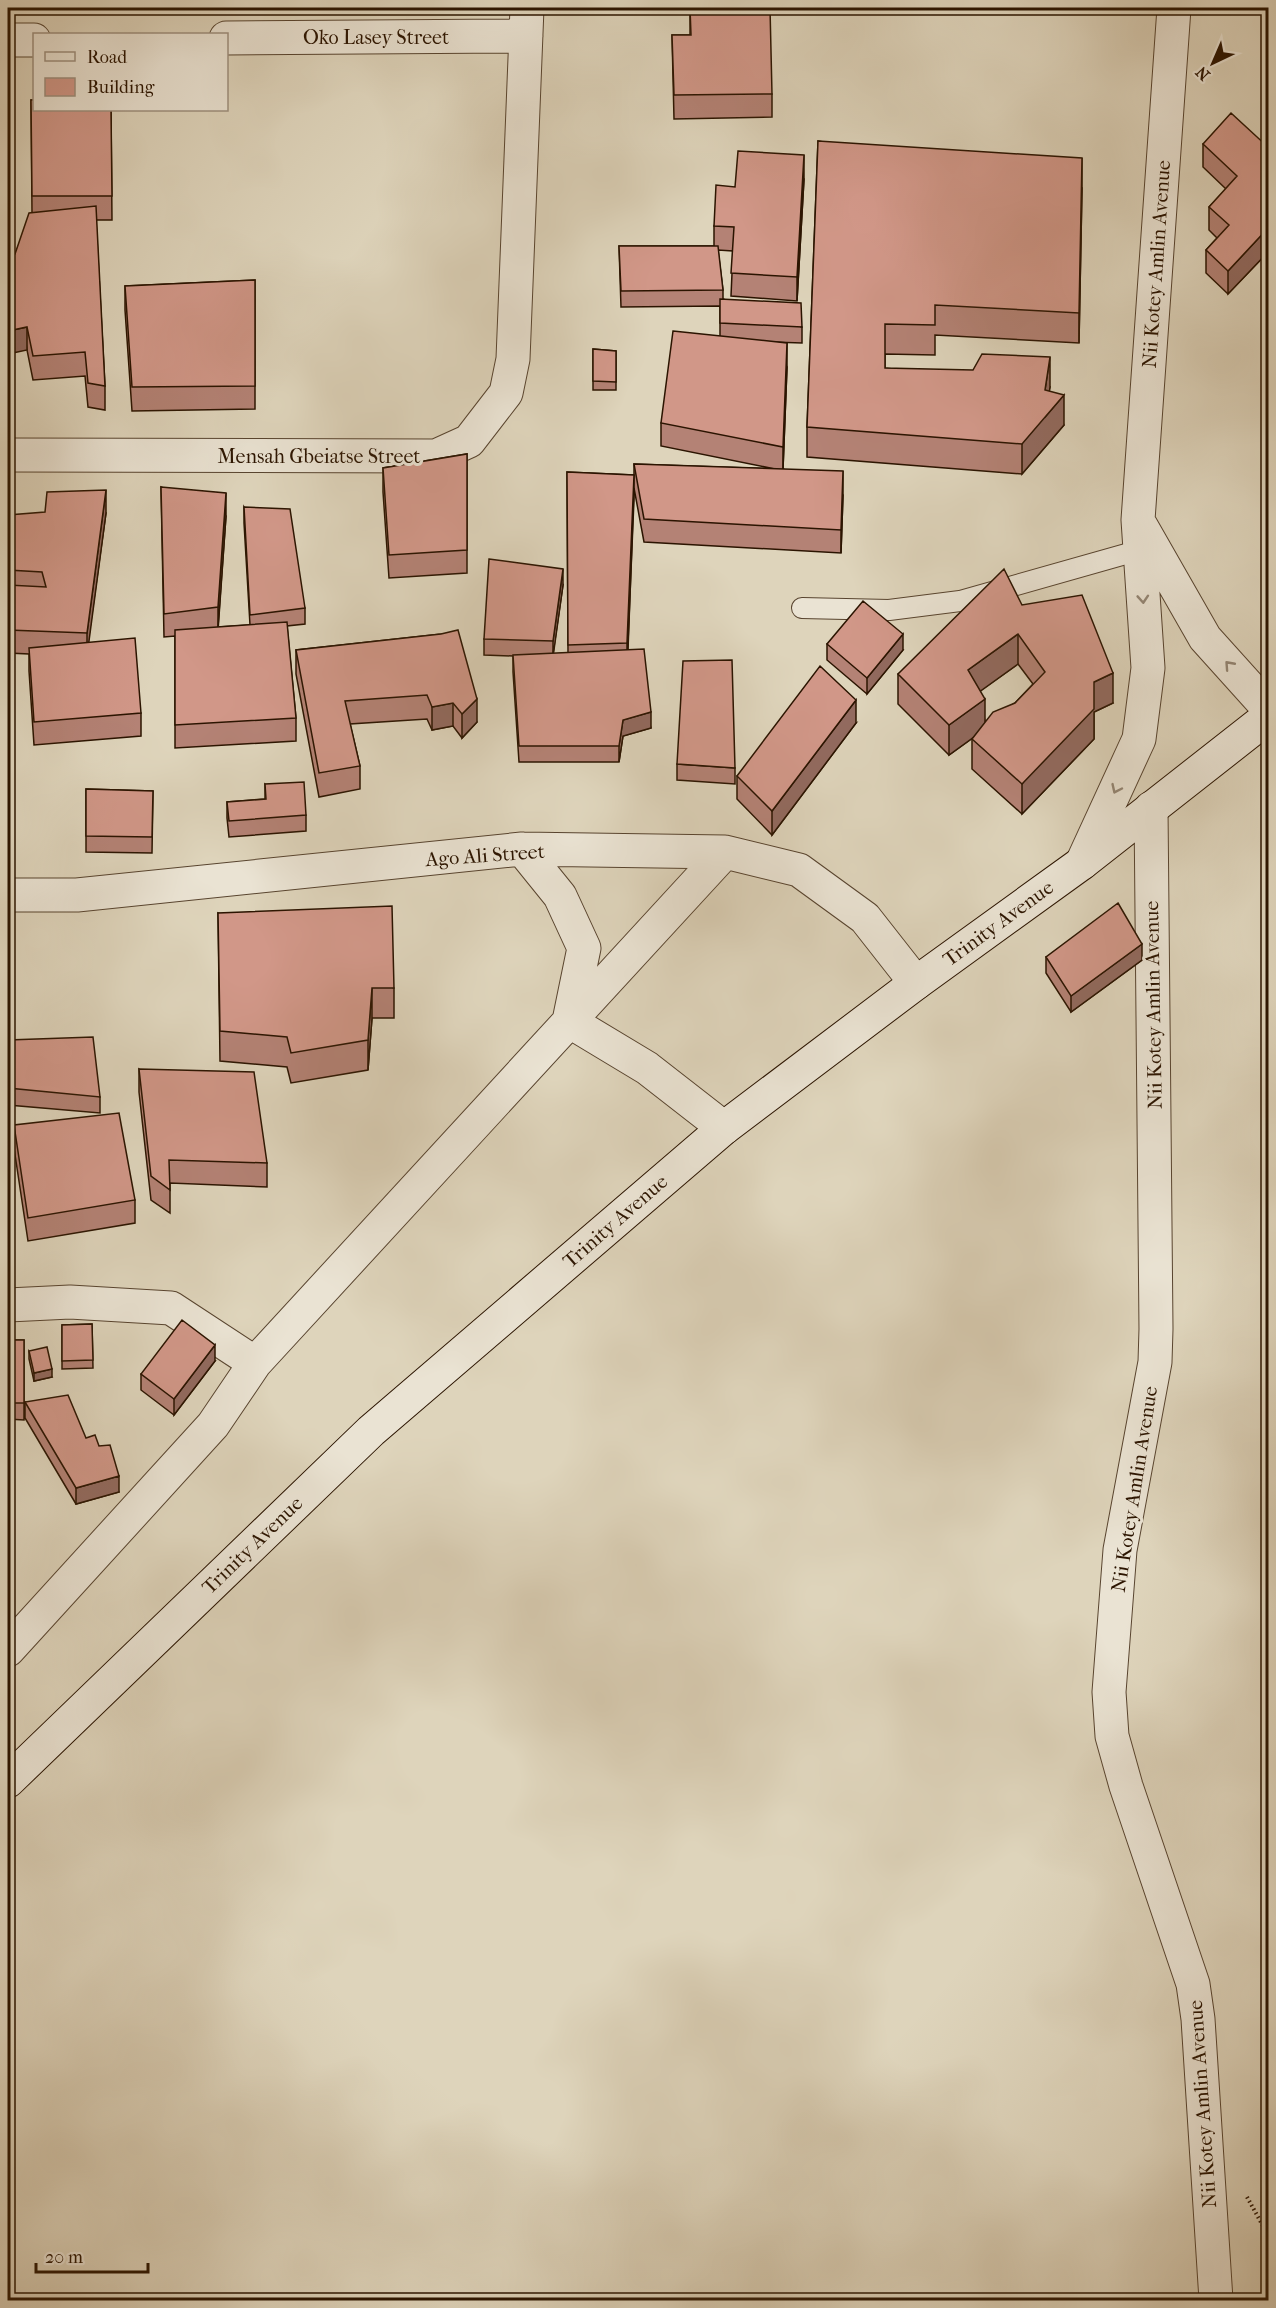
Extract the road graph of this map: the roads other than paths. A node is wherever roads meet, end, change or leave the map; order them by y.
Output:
1 (1174, 8) edge
2 (527, 22) edge
3 (228, 38) edge
4 (8, 40) edge
5 (33, 40) edge
6 (8, 455) edge
7 (1139, 535) junction
8 (802, 608) dead end
9 (1269, 708) edge
10 (1269, 717) edge
11 (1151, 808) junction
12 (522, 849) junction
13 (725, 852) junction
14 (1082, 863) junction
15 (8, 895) edge
16 (916, 983) junction
17 (569, 1021) junction
18 (724, 1128) junction
19 (8, 1305) edge
20 (255, 1363) junction
21 (8, 1650) edge
22 (8, 1781) edge
23 (1216, 2301) edge

1 - 7 street, Nii Kotey Amlin Avenue
2 - 3 street, Oko Lasey Street
2 - 6 street, Mensah Gbeiatse Street
4 - 5 street
7 - 8 lane
9 -> 7 street
7 -> 14 street, Nii Kotey Amlin Avenue
10 - 11 street, Trinity Avenue
11 - 14 street, Trinity Avenue
11 - 23 street, Nii Kotey Amlin Avenue
12 - 13 street, Ago Ali Street
12 - 15 street, Ago Ali Street
12 - 17 street
13 - 16 street, Ago Ali Street
13 - 17 street
14 - 16 street, Trinity Avenue
16 - 18 street, Trinity Avenue
17 - 18 street
17 - 20 street
18 - 22 street, Trinity Avenue
19 - 20 street
20 - 21 street

